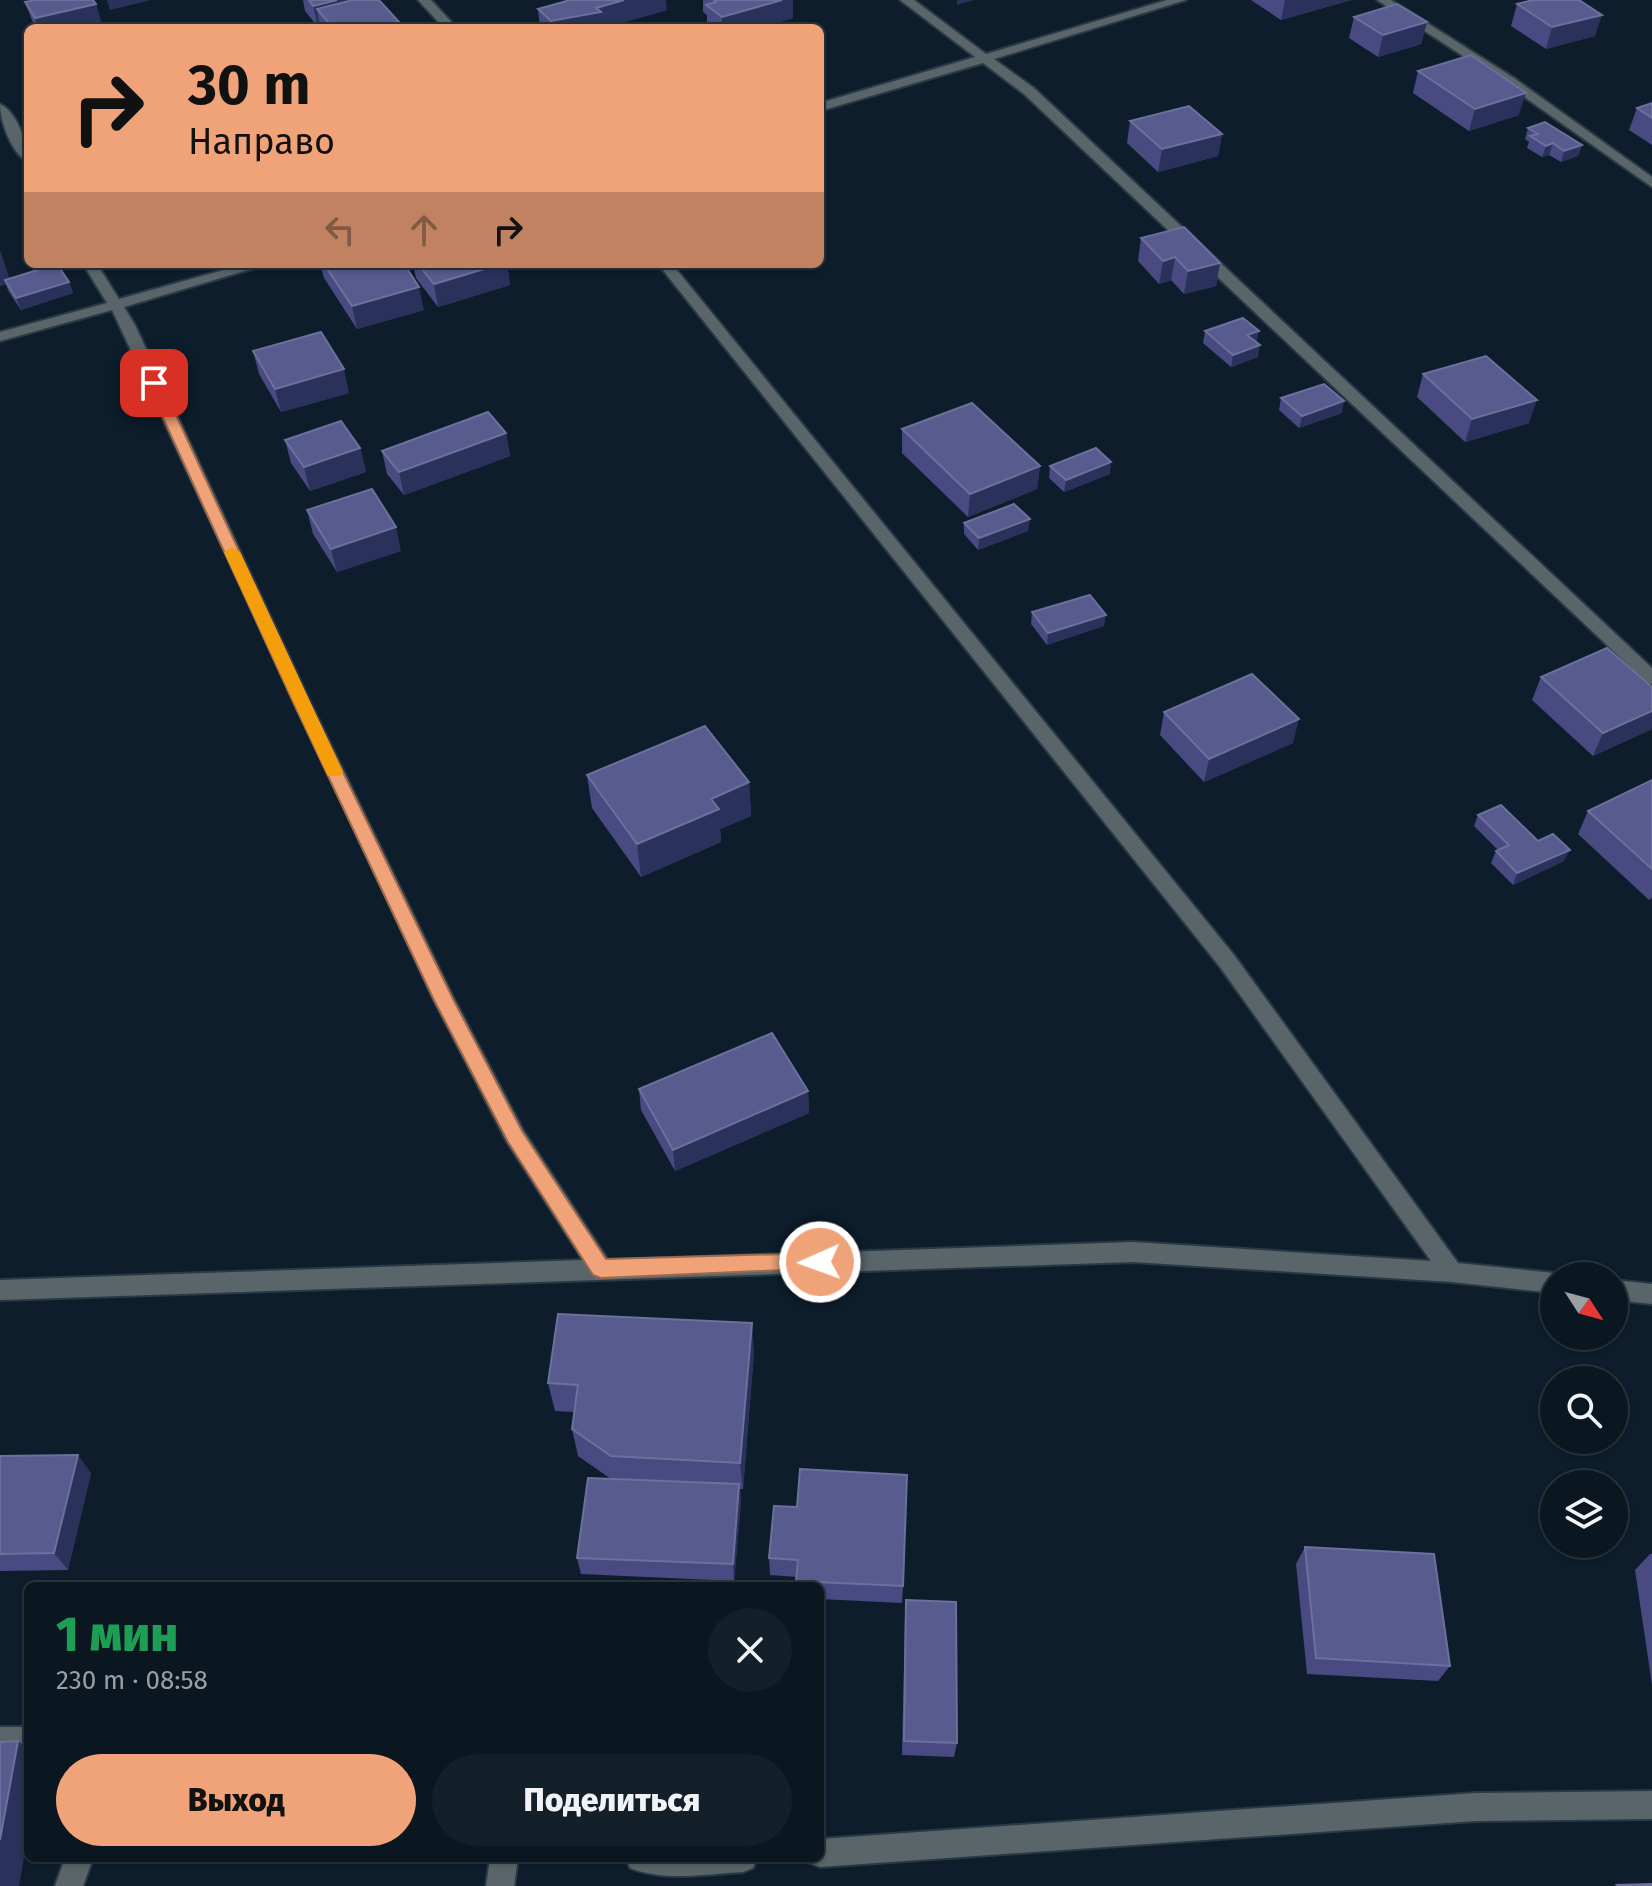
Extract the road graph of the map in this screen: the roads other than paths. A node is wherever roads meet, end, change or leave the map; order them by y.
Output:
1 (424, 0) edge
2 (906, 0) edge
3 (1180, 0) edge
4 (1383, 0) edge
5 (447, 24) edge
6 (987, 58) junction
7 (824, 106) edge
8 (0, 108) edge
9 (24, 151) edge
10 (1652, 183) edge
11 (92, 268) edge
12 (247, 268) edge
13 (668, 268) edge
14 (115, 305) junction
15 (0, 337) edge
16 (1652, 678) edge
17 (601, 1269) junction
18 (1452, 1272) junction
19 (1540, 1281) edge
20 (0, 1290) edge
21 (1628, 1291) edge
22 (1652, 1294) edge
23 (0, 1740) edge
24 (24, 1740) edge
25 (1652, 1805) edge
26 (824, 1853) edge
27 (78, 1862) edge
28 (503, 1862) edge
29 (666, 1862) edge
30 (686, 1862) edge
31 (69, 1886) edge
32 (500, 1886) edge

1 - 5 street
2 - 6 street
3 - 6 street
4 - 10 street
6 - 7 street
6 - 16 street
8 - 9 street
11 - 14 street
12 - 14 street
13 - 18 street
14 - 15 street
14 - 17 street
17 - 18 street
17 - 20 street
18 - 19 street
21 - 22 street
23 - 24 street
25 - 26 street
27 - 31 street
28 - 32 street
29 - 30 street

